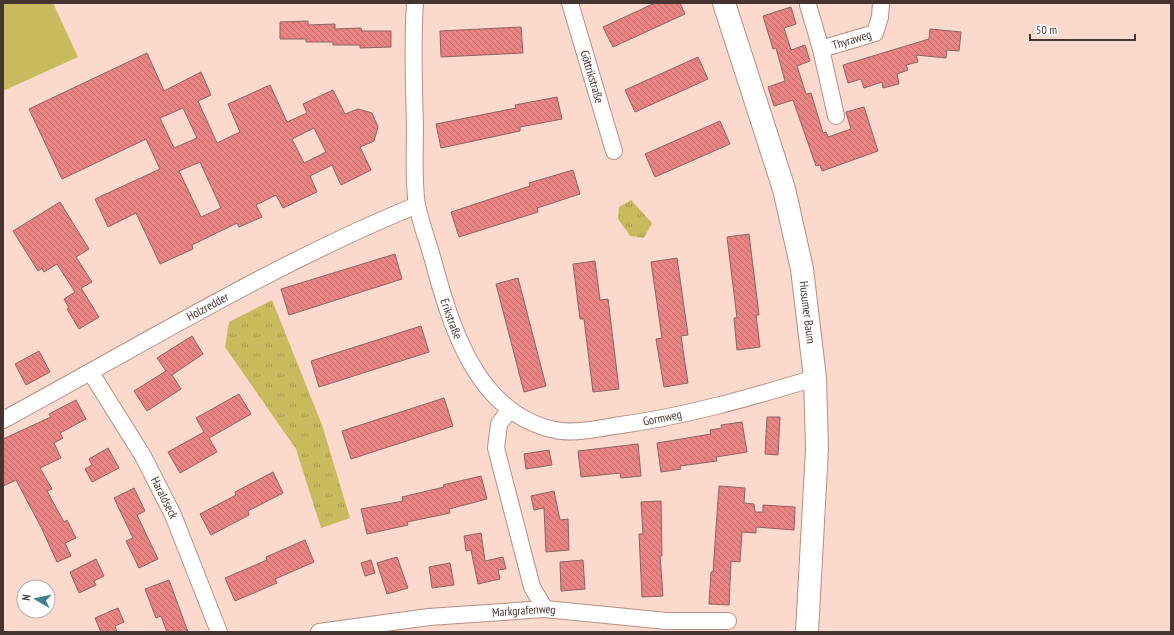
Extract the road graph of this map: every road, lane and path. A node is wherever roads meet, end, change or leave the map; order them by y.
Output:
1 (416, 3) edge
2 (570, 3) edge
3 (724, 3) edge
4 (881, 3) edge
5 (808, 5) dead end
6 (821, 49) junction
7 (836, 116) dead end
8 (614, 151) dead end
9 (417, 205) junction
10 (91, 373) junction
11 (815, 378) junction
12 (509, 411) junction
13 (3, 420) edge
14 (545, 609) junction
15 (728, 621) dead end
16 (219, 632) edge
17 (319, 632) edge
18 (806, 632) edge

1 - 9 street, Erikstraße
2 - 8 street, Göttrikstraße
3 - 11 street, Husumer Baum
4 - 6 street, Thyraweg
5 - 6 street, Thyraweg
6 - 7 street, Thyraweg
9 - 10 street, Holzredder
9 - 12 street, Erikstraße
10 - 13 street, Holzredder
10 - 16 street, Haraldseck
11 - 12 street, Gormweg
11 - 18 street, Husumer Baum
12 - 14 street
14 - 15 street, Markgrafenweg
14 - 17 street, Markgrafenweg

